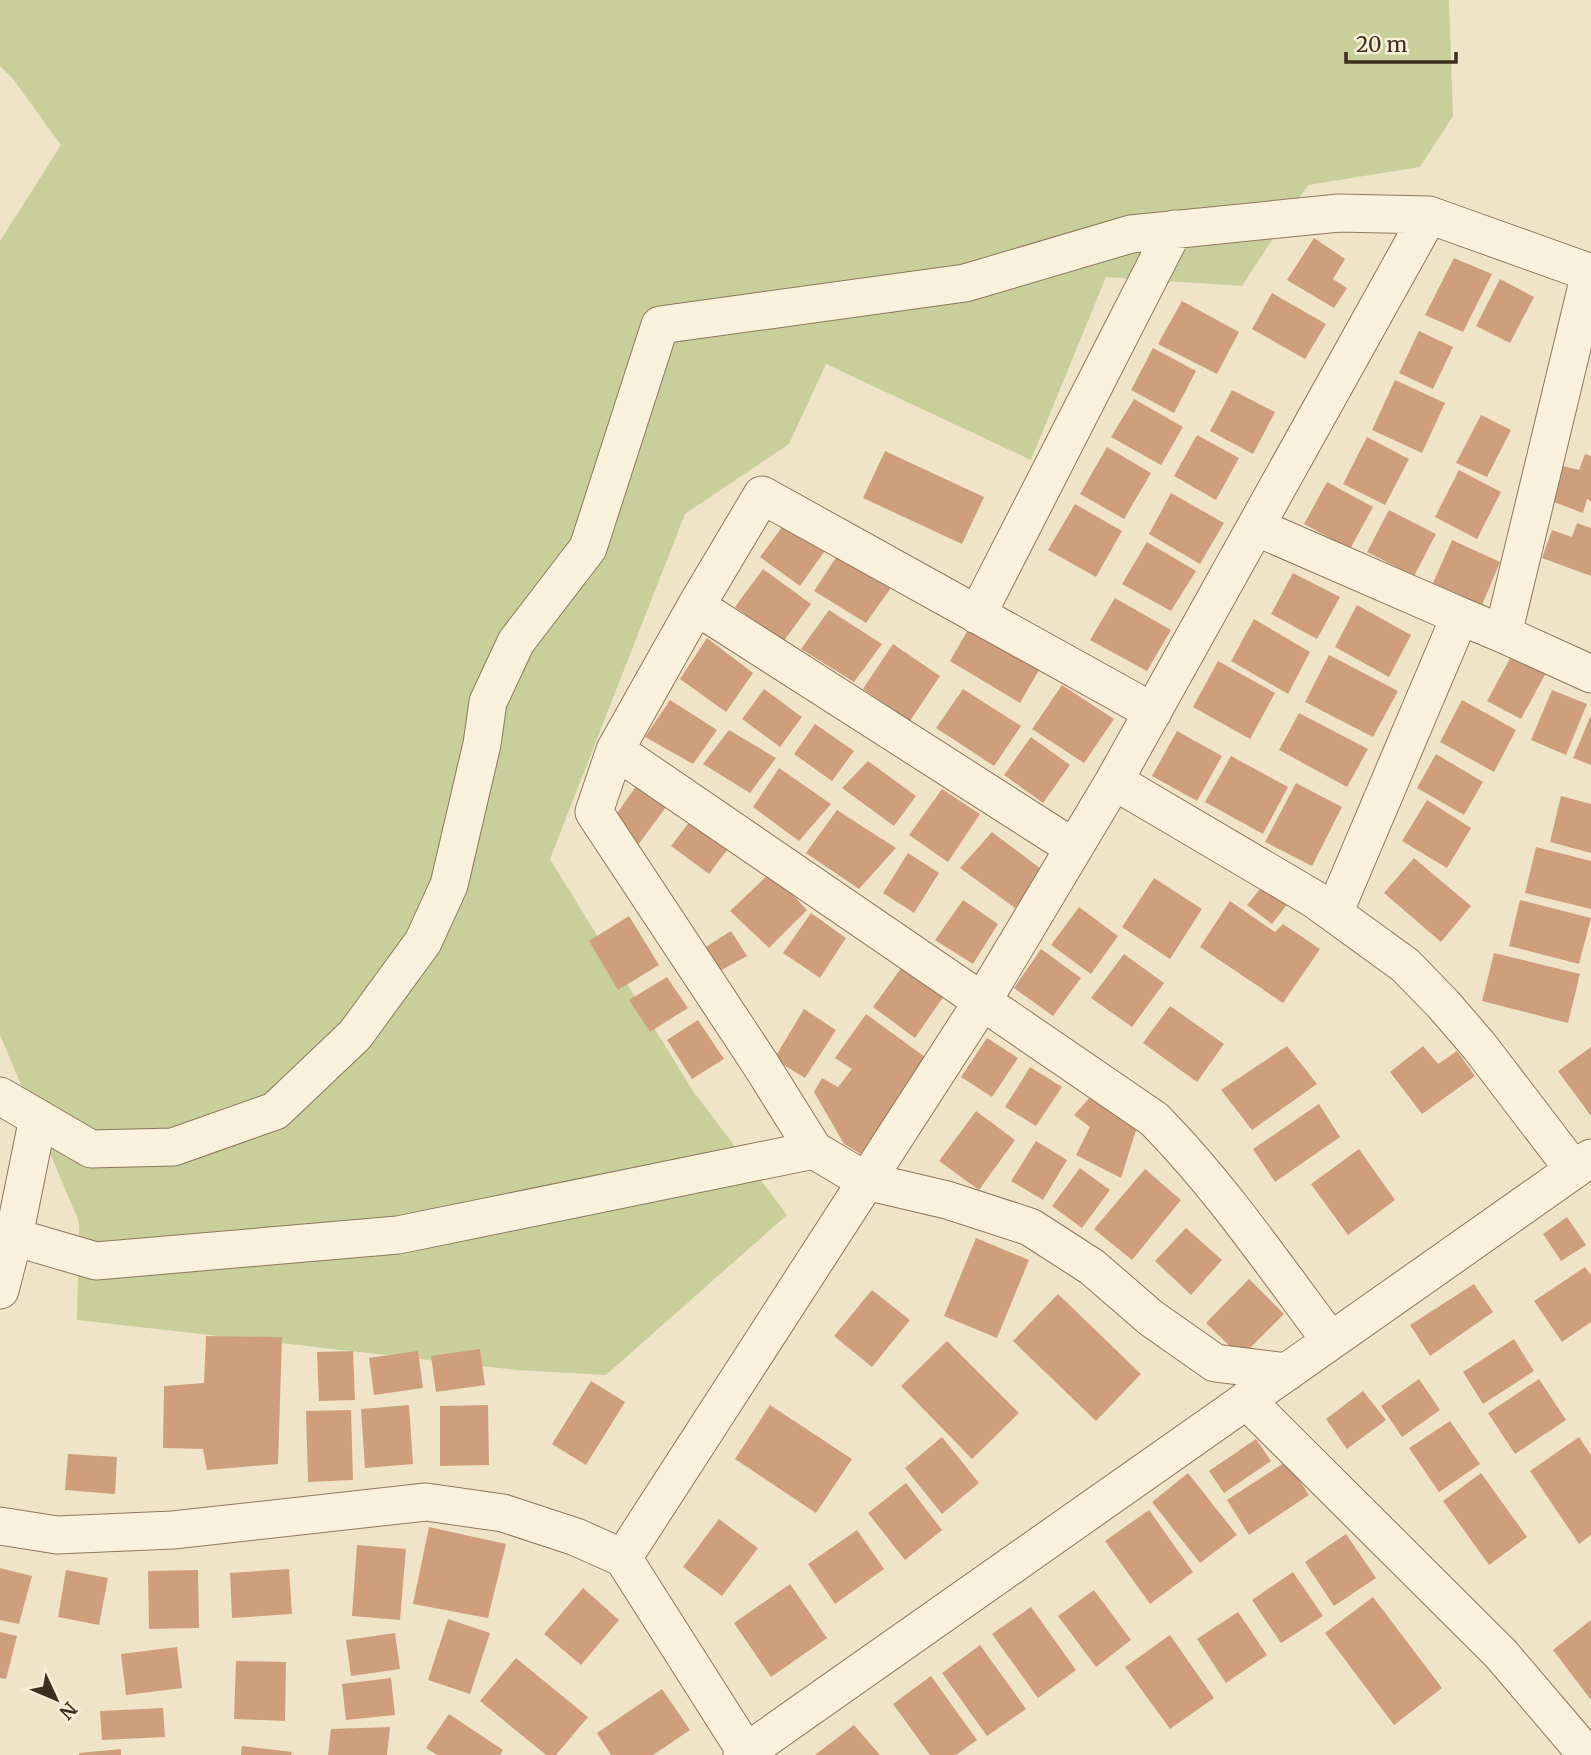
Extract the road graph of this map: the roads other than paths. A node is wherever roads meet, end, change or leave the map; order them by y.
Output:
1 (1429, 215) junction
2 (1174, 229) junction
3 (1590, 273) edge
4 (1256, 527) junction
5 (696, 606) junction
6 (977, 615) junction
7 (1460, 616) junction
8 (1503, 634) junction
9 (1591, 674) edge
10 (1153, 712) junction
11 (615, 750) junction
12 (1114, 781) junction
13 (1074, 848) junction
14 (1334, 913) junction
15 (982, 1002) junction
16 (0, 1096) edge
17 (38, 1118) junction
18 (814, 1150) junction
19 (1582, 1164) edge
20 (866, 1181) junction
21 (7, 1234) edge
22 (0, 1290) edge
23 (1330, 1340) junction
24 (1287, 1372) junction
25 (1246, 1400) junction
26 (0, 1526) edge
27 (623, 1558) junction
28 (746, 1754) edge
29 (1587, 1755) edge

1 - 2 street
1 - 3 street
1 - 4 street
2 - 6 street
2 - 17 street
3 - 8 street
4 - 7 street
4 - 10 street
5 - 6 street
5 - 11 street
5 - 13 street
6 - 10 street
7 - 8 street
7 - 14 street
8 - 9 street
10 - 12 street
11 - 15 street
11 - 18 street
12 - 13 street
12 - 14 street
13 - 15 street
14 - 19 street
15 - 20 street
15 - 23 street
16 - 17 street
17 - 21 street
18 - 20 street
18 - 21 street
19 - 23 street
20 - 24 street
20 - 27 street
21 - 22 street
23 - 24 street
24 - 25 street
25 - 28 street
25 - 29 street
26 - 27 street
27 - 28 street

